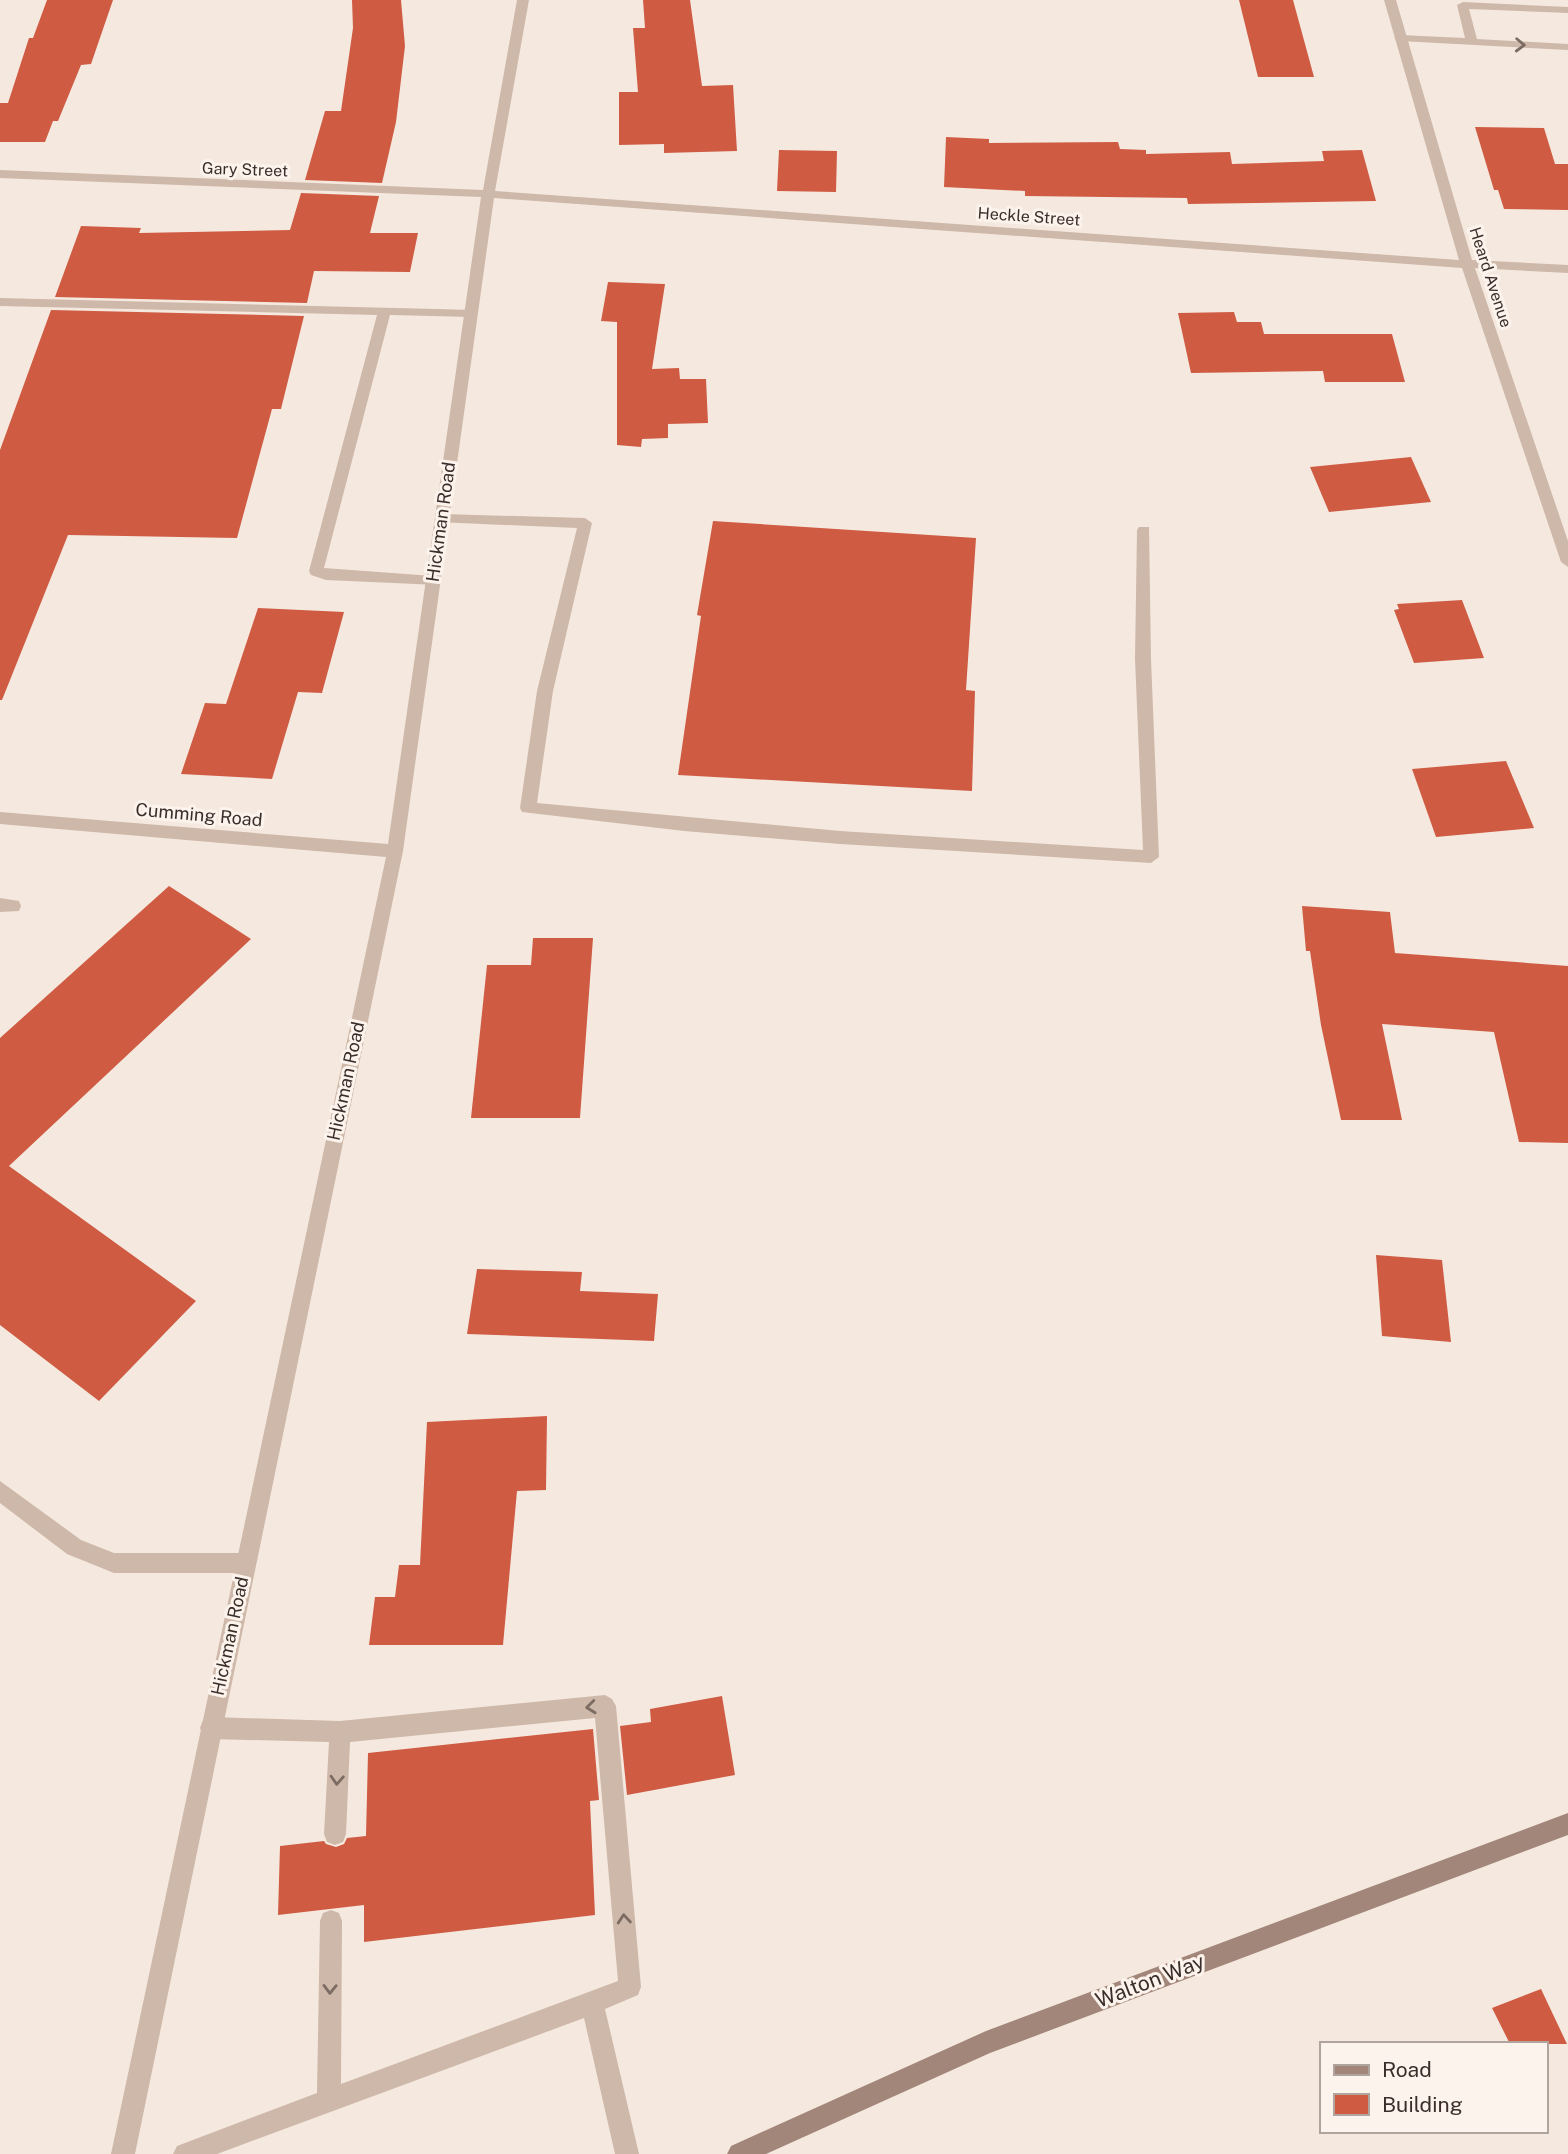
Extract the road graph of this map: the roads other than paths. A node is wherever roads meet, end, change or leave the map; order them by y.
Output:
1 (523, 0) edge
2 (1390, 0) edge
3 (1568, 10) edge
4 (1400, 38) junction
5 (1472, 43) junction
6 (1568, 47) edge
7 (0, 174) edge
8 (488, 194) junction
9 (1467, 264) junction
10 (1568, 269) edge
11 (0, 302) edge
12 (385, 310) junction
13 (471, 313) junction
14 (442, 519) junction
15 (1144, 530) dead end
16 (1568, 562) edge
17 (433, 581) junction
18 (0, 818) edge
19 (394, 851) junction
20 (0, 1491) edge
21 (245, 1563) junction
22 (211, 1728) junction
23 (340, 1732) junction
24 (1568, 1824) edge
25 (335, 1833) dead end
26 (331, 1921) dead end
27 (592, 2003) junction
28 (330, 2101) junction
29 (123, 2154) edge
30 (185, 2154) edge
31 (627, 2154) edge
32 (739, 2154) edge

1 - 8 street, Hickman Road
2 - 4 street, Heard Avenue
3 - 5 street
4 - 5 street
4 - 9 street, Heard Avenue
5 -> 6 street
7 - 8 street, Gary Street
8 - 9 street, Heckle Street
8 - 13 street, Hickman Road
9 - 10 street, Heckle Street
9 - 16 street, Heard Avenue
11 - 12 street
12 - 13 street
12 - 17 street
13 - 14 street, Hickman Road
14 - 15 street
14 - 17 street, Hickman Road
17 - 19 street, Hickman Road
18 - 19 street, Cumming Road
19 - 21 street, Hickman Road
20 - 21 street
21 - 22 street, Hickman Road
22 - 23 street
22 - 29 street, Hickman Road
23 -> 25 street
27 -> 23 street
24 - 32 main road, Walton Way
26 -> 28 street
27 - 28 street
27 - 31 street
28 - 30 street

